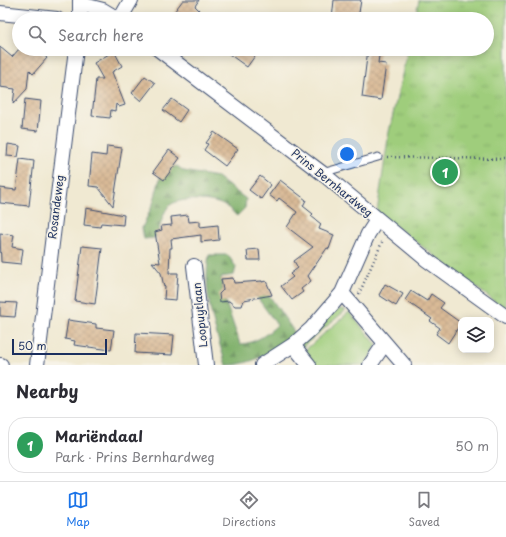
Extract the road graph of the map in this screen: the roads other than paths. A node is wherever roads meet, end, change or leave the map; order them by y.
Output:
1 (131, 0) edge
2 (80, 2) edge
3 (0, 12) edge
4 (107, 12) edge
5 (123, 12) edge
6 (12, 13) edge
7 (75, 56) edge
8 (167, 56) edge
9 (378, 157) road end
10 (322, 173) junction
11 (377, 220) junction
12 (194, 266) dead end
13 (342, 293) junction
14 (506, 317) edge
15 (385, 344) junction
16 (293, 345) junction
17 (37, 365) edge
18 (206, 365) edge
19 (262, 365) edge
20 (309, 365) edge
21 (370, 365) edge
22 (404, 365) edge

1 - 5 street
2 - 4 street
3 - 6 street
7 - 17 street, Rosandeweg
8 - 10 street, Prins Bernhardweg
9 - 10 lane
10 - 11 street, Prins Bernhardweg
11 - 13 street
11 - 14 street, Prins Bernhardweg
12 - 18 street, Loopuytlaan
13 - 15 street
13 - 16 street
15 - 21 street
15 - 22 street
16 - 19 street
16 - 20 street

